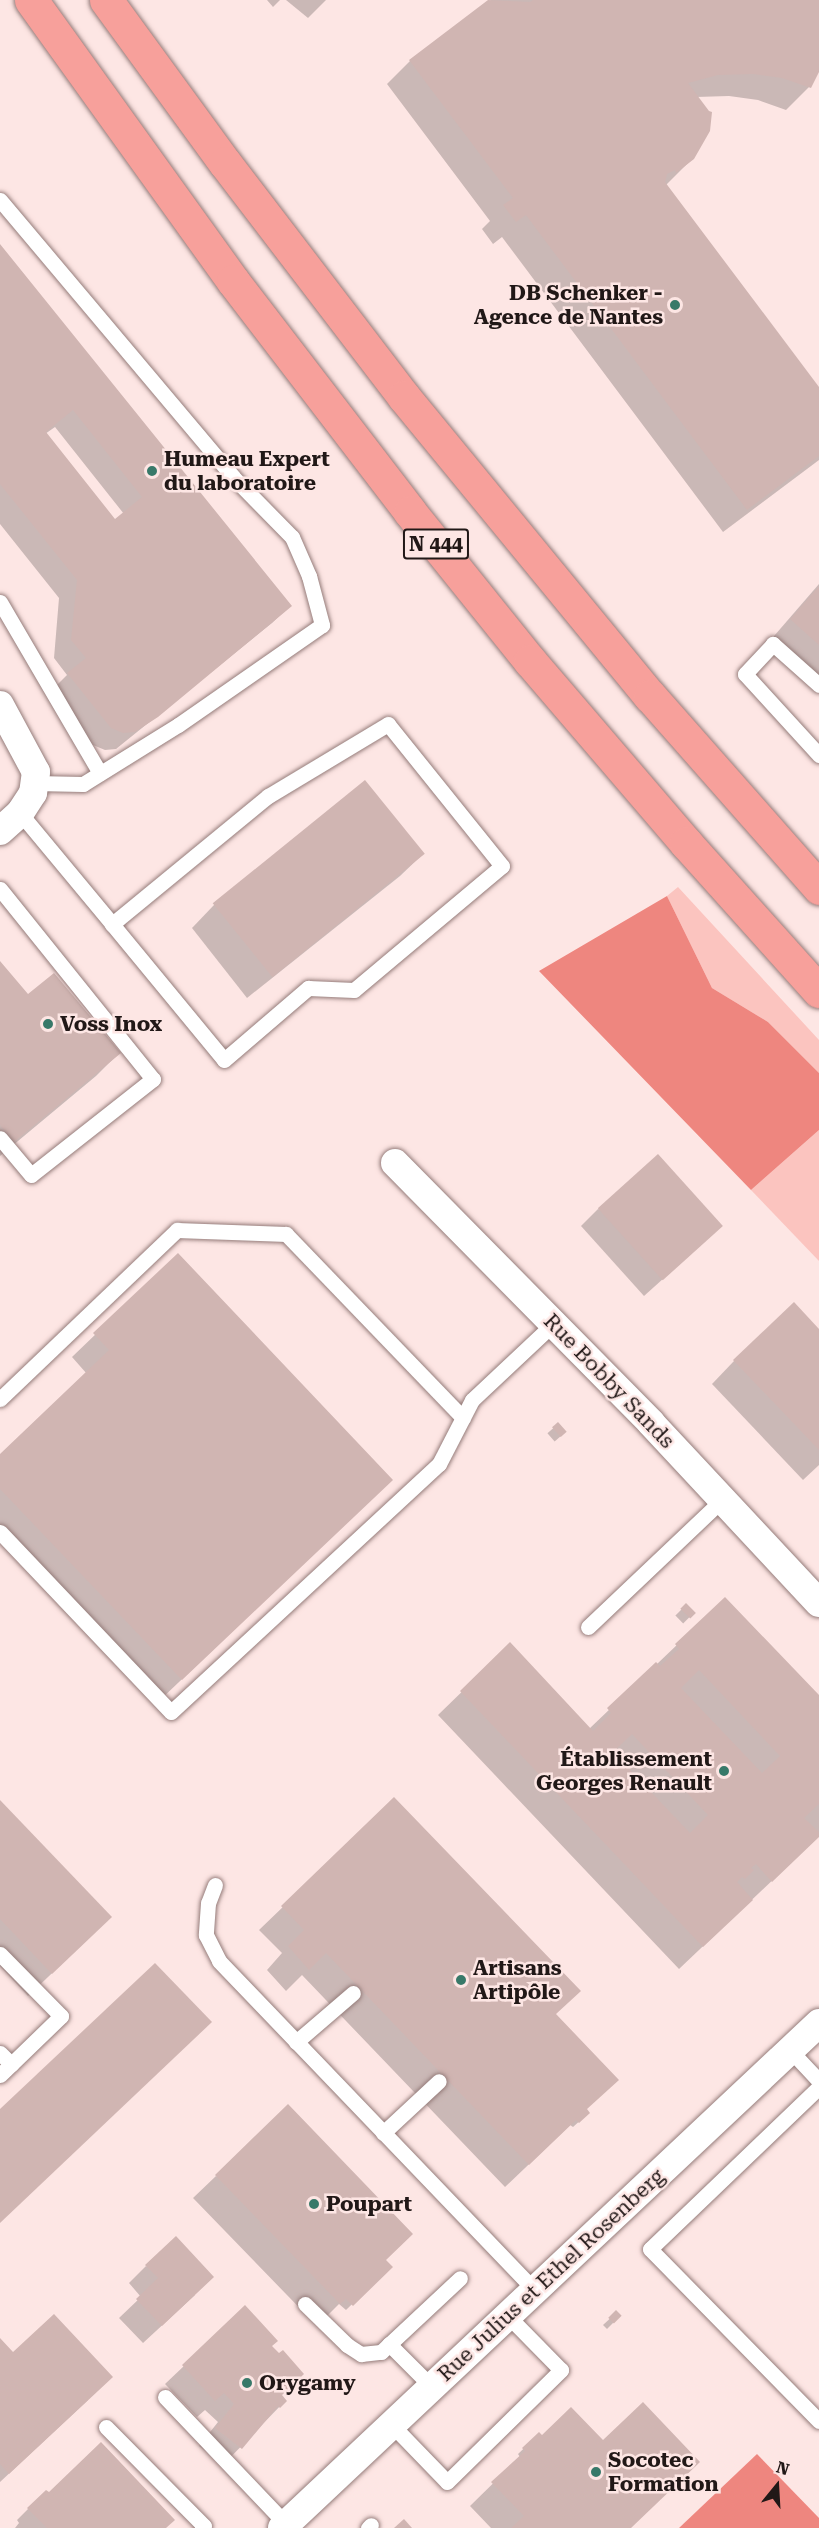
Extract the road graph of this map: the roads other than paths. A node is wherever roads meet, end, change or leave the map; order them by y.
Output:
1 (31, 0) edge
2 (106, 0) edge
3 (0, 200) edge
4 (0, 602) edge
5 (819, 685) edge
6 (0, 705) edge
7 (819, 755) edge
8 (100, 773) junction
9 (34, 783) junction
10 (10, 822) edge
11 (819, 888) edge
12 (0, 889) edge
13 (112, 924) junction
14 (819, 991) edge
15 (0, 1138) edge
16 (395, 1163) dead end
17 (553, 1324) junction
18 (0, 1399) edge
19 (463, 1418) junction
20 (722, 1500) junction
21 (0, 1532) edge
22 (819, 1603) edge
23 (588, 1627) dead end
24 (215, 1885) dead end
25 (0, 1954) edge
26 (353, 1993) dead end
27 (819, 2023) edge
28 (296, 2042) junction
29 (790, 2050) junction
30 (0, 2053) edge
31 (6, 2069) edge
32 (819, 2080) edge
33 (439, 2081) dead end
34 (819, 2086) edge
35 (384, 2133) junction
36 (460, 2278) dead end
37 (535, 2291) junction
38 (305, 2304) dead end
39 (508, 2316) junction
40 (389, 2344) junction
41 (432, 2387) junction
42 (165, 2397) dead end
43 (819, 2421) edge
44 (392, 2425) junction
45 (106, 2427) dead end
46 (284, 2526) edge
47 (202, 2528) edge

1 - 14 highway, N 444
2 - 11 highway, N 444
3 - 8 lane
4 - 8 lane
5 - 7 lane
6 - 9 street
8 - 9 lane
9 - 10 street
10 - 13 lane
12 - 15 lane
13 - 13 lane
16 - 17 street, Rue Bobby Sands
17 - 19 lane
17 - 20 street, Rue Bobby Sands
18 - 19 lane
19 - 21 lane
20 - 22 street, Rue Bobby Sands
20 - 23 lane
24 - 28 lane
25 - 31 lane
26 - 28 lane
27 - 29 street, Rue Julius et Ethel Rosenberg
28 - 35 lane
29 - 32 lane
29 - 37 street, Rue Julius et Ethel Rosenberg
30 - 31 lane
33 - 35 lane
34 - 43 lane
35 - 37 lane
36 - 40 lane
37 - 39 street, Rue Julius et Ethel Rosenberg
38 - 40 lane
39 - 41 street, Rue Julius et Ethel Rosenberg
39 - 44 lane
40 - 41 lane
41 - 44 street, Rue Julius et Ethel Rosenberg
42 - 46 lane
44 - 46 street, Rue Julius et Ethel Rosenberg
45 - 47 lane

